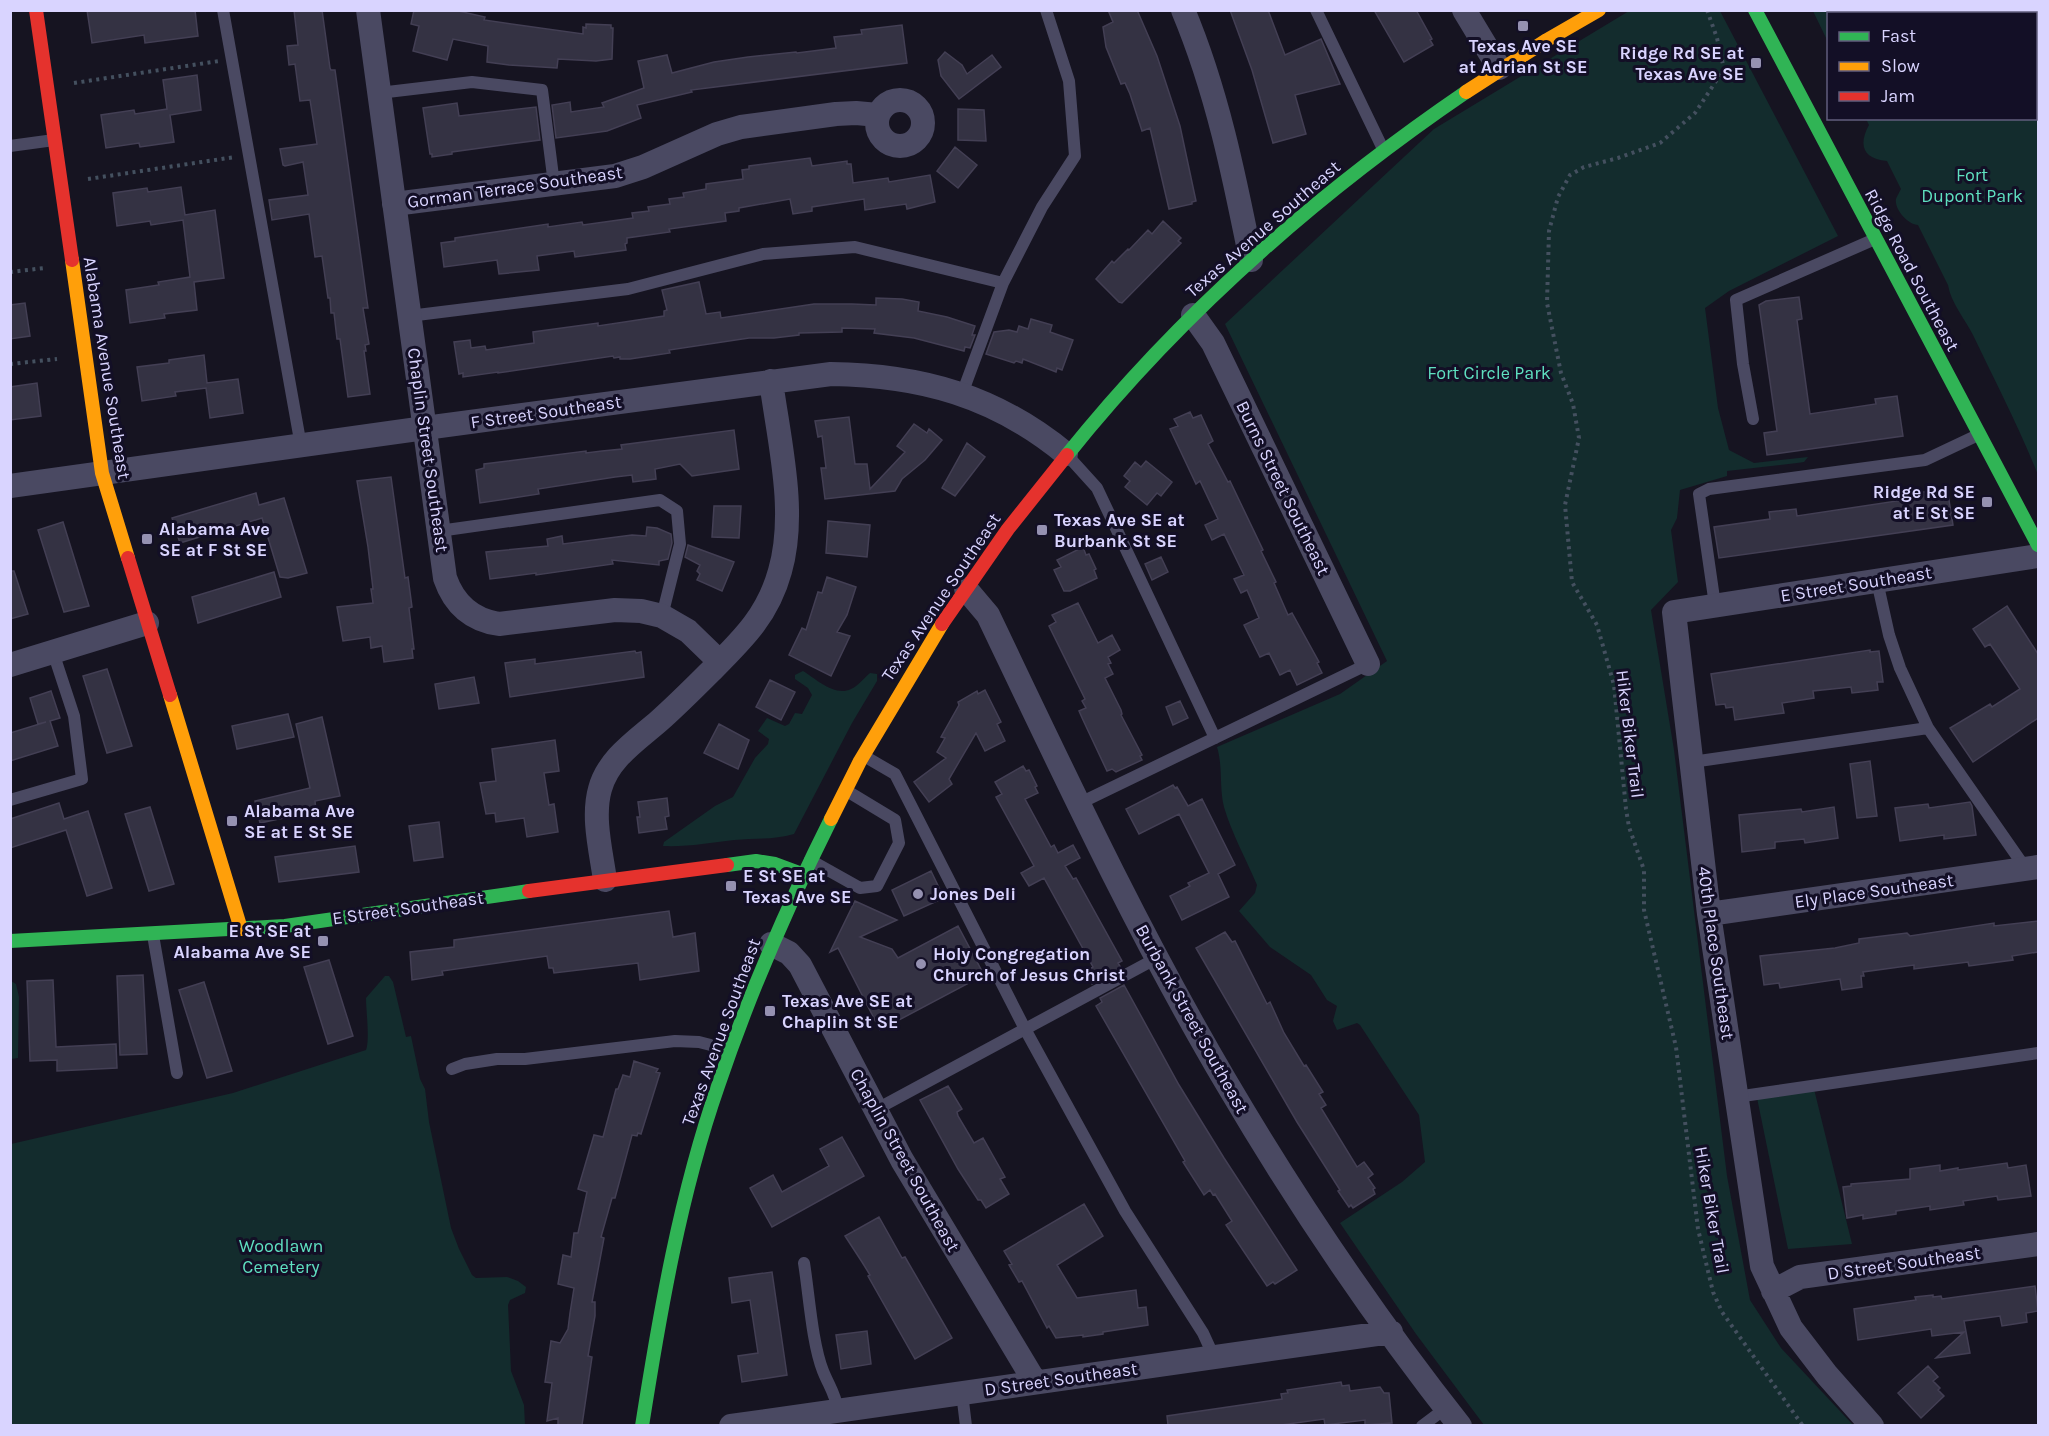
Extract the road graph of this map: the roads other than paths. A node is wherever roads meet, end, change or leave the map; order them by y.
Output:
1 (36, 10) edge
2 (223, 10) edge
3 (368, 10) edge
4 (1046, 10) edge
5 (1183, 10) edge
6 (1316, 10) edge
7 (1464, 10) edge
8 (1599, 10) edge
9 (1755, 10) edge
10 (1499, 68) junction
11 (379, 93) junction
12 (879, 115) dead end
13 (55, 140) junction
14 (10, 146) edge
15 (1384, 150) junction
16 (554, 184) junction
17 (394, 204) junction
18 (1875, 238) junction
19 (1251, 260) junction
20 (1003, 283) junction
21 (1193, 315) junction
22 (409, 316) junction
23 (771, 381) junction
24 (962, 394) junction
25 (1753, 419) dead end
26 (425, 428) junction
27 (1979, 434) junction
28 (301, 446) junction
29 (1066, 454) junction
30 (102, 473) junction
31 (10, 486) edge
32 (439, 531) junction
33 (2038, 545) edge
34 (2038, 556) edge
35 (1877, 581) junction
36 (966, 589) junction
37 (1714, 606) junction
38 (1674, 612) joint
39 (662, 616) junction
40 (147, 623) junction
41 (53, 652) junction
42 (720, 662) junction
43 (1368, 664) joint
44 (10, 665) edge
45 (1928, 728) junction
46 (1215, 738) junction
47 (862, 755) junction
48 (1692, 762) junction
49 (843, 789) junction
50 (10, 800) edge
51 (1078, 804) junction
52 (809, 860) junction
53 (2032, 868) edge
54 (802, 874) junction
55 (604, 879) junction
56 (1709, 914) junction
57 (241, 929) junction
58 (153, 933) junction
59 (10, 941) edge
60 (771, 944) junction
61 (1157, 958) junction
62 (1025, 1029) junction
63 (731, 1051) junction
64 (2038, 1053) edge
65 (452, 1069) dead end
66 (177, 1072) dead end
67 (1736, 1096) junction
68 (875, 1110) junction
69 (2038, 1244) edge
70 (804, 1263) dead end
71 (1773, 1291) junction
72 (1391, 1332) junction
73 (1214, 1357) junction
74 (1035, 1382) junction
75 (962, 1393) junction
76 (838, 1410) junction
77 (869, 1416) edge
78 (1453, 1417) edge
79 (763, 1423) edge
80 (642, 1425) edge
81 (731, 1425) edge
82 (966, 1425) edge
83 (1422, 1425) edge
84 (1872, 1425) edge

1 - 13 main road, Alabama Avenue Southeast
2 - 28 lane
3 - 11 street, Chaplin Street Southeast
4 - 20 lane
5 - 19 street
6 - 15 lane
7 - 10 street
8 - 10 main road, Texas Avenue Southeast
9 - 18 main road, Ridge Road Southeast
10 - 15 main road, Texas Avenue Southeast
11 - 16 lane
11 - 17 street, Chaplin Street Southeast
12 - 16 street, Gorman Terrace Southeast
13 - 14 lane
13 - 30 main road, Alabama Avenue Southeast
15 - 19 main road, Texas Avenue Southeast
16 - 17 street, Gorman Terrace Southeast
17 - 22 street, Chaplin Street Southeast
18 - 25 lane
18 - 27 main road, Ridge Road Southeast
19 - 21 main road, Texas Avenue Southeast
20 - 22 lane
20 - 24 lane
21 - 29 main road, Texas Avenue Southeast
21 - 43 street, Burns Street Southeast
22 - 26 street, Chaplin Street Southeast
23 - 24 street, F Street Southeast
23 - 26 street, F Street Southeast
23 - 42 street
24 - 29 street, F Street Southeast
26 - 28 street, F Street Southeast
26 - 32 street, Chaplin Street Southeast
27 - 33 main road, Ridge Road Southeast
27 - 37 lane
28 - 30 street, F Street Southeast
29 - 36 main road, Texas Avenue Southeast
29 - 46 lane
30 - 31 street, F Street Southeast
30 - 40 main road, Alabama Avenue Southeast
32 - 39 street, Chaplin Street Southeast
32 - 39 lane
34 - 35 street, E Street Southeast
35 - 37 street, E Street Southeast
35 - 45 lane
36 - 47 main road, Texas Avenue Southeast
36 - 51 street, Burbank Street Southeast
37 - 38 street, E Street Southeast
38 - 48 street, 40th Place Southeast
39 - 42 street, Chaplin Street Southeast
40 - 41 street
40 - 57 main road, Alabama Avenue Southeast
41 - 44 street
41 - 50 lane
42 - 55 street
43 - 46 lane
45 - 48 lane
45 - 53 lane
46 - 51 lane
47 - 49 main road, Texas Avenue Southeast
47 - 62 lane
48 - 56 street, 40th Place Southeast
49 - 52 main road, Texas Avenue Southeast
49 - 52 lane
51 - 61 street, Burbank Street Southeast
52 - 54 main road, Texas Avenue Southeast
53 - 56 street, Ely Place Southeast
54 - 55 main road, E Street Southeast
54 - 60 main road, Texas Avenue Southeast
55 - 57 main road, E Street Southeast
56 - 67 street, 40th Place Southeast
57 - 58 main road, E Street Southeast
58 - 59 main road, E Street Southeast
58 - 66 lane
60 - 63 main road, Texas Avenue Southeast
60 - 68 street, Chaplin Street Southeast
61 - 62 lane
61 - 72 street, Burbank Street Southeast
62 - 68 lane
62 - 73 lane
63 - 65 lane
63 - 80 main road, Texas Avenue Southeast
64 - 67 lane
67 - 71 street, 40th Place Southeast
68 - 74 street, Chaplin Street Southeast
69 - 71 street, D Street Southeast
70 - 76 lane
71 - 84 street
72 - 73 street, D Street Southeast
72 - 78 street, Burbank Street Southeast
73 - 74 street, D Street Southeast
74 - 75 street, D Street Southeast
75 - 77 street, D Street Southeast
75 - 82 lane
76 - 77 street, D Street Southeast
76 - 79 street, D Street Southeast
78 - 83 lane
79 - 81 street, D Street Southeast

